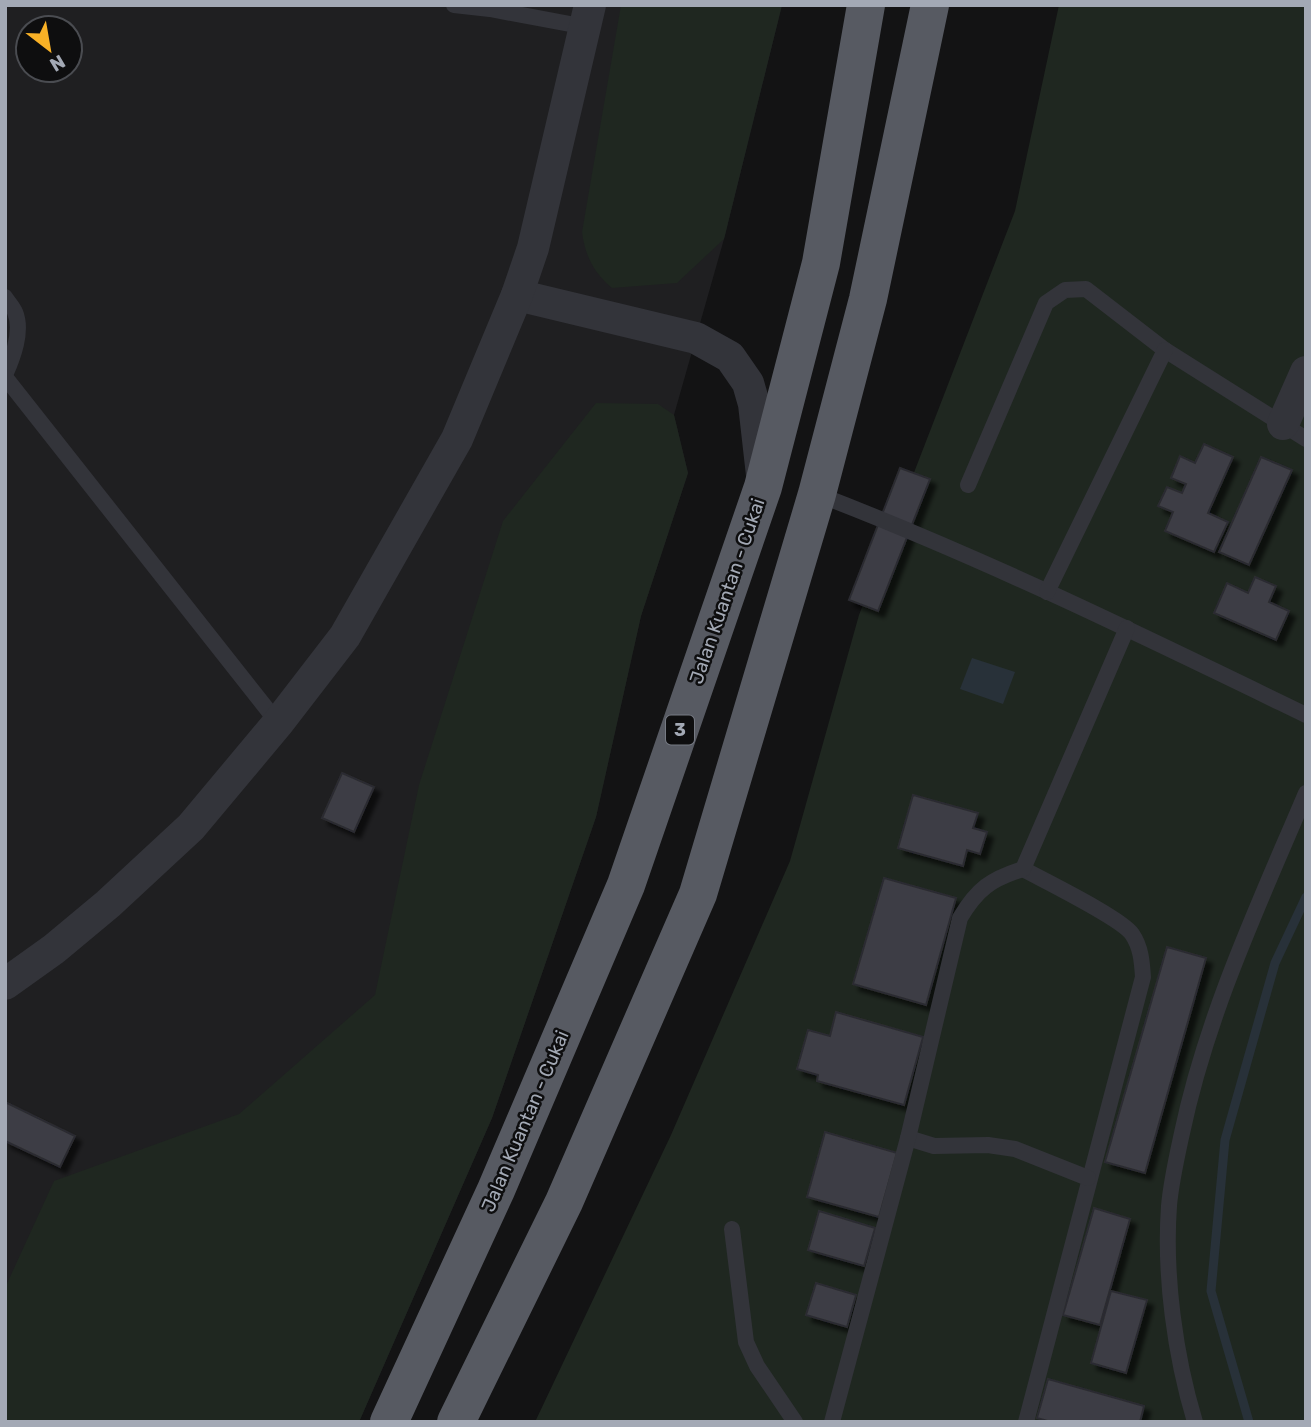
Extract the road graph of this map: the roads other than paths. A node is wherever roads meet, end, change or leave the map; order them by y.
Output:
1 (454, 5) edge
2 (866, 5) edge
3 (930, 5) edge
4 (588, 16) edge
5 (517, 295) junction
6 (5, 298) edge
7 (1165, 350) junction
8 (1306, 372) edge
9 (5, 376) edge
10 (1294, 431) edge
11 (968, 485) dead end
12 (763, 487) junction
13 (817, 494) junction
14 (1047, 592) junction
15 (1127, 628) junction
16 (1306, 715) edge
17 (278, 723) junction
18 (1306, 793) edge
19 (1023, 869) junction
20 (5, 984) edge
21 (908, 1138) junction
22 (1088, 1178) junction
23 (732, 1229) dead end
24 (389, 1422) edge
25 (456, 1422) edge
26 (795, 1422) edge
27 (832, 1422) edge
28 (1026, 1422) edge
29 (1195, 1422) edge

1 - 4 lane
2 - 12 highway, Jalan Kuantan - Cukai / 3
3 - 13 highway
4 - 5 street
5 - 12 street
5 - 17 street
6 - 9 lane
7 - 10 lane
7 - 11 lane
7 - 14 lane
8 - 10 street
9 - 17 lane
12 - 24 highway, Jalan Kuantan - Cukai / 3
13 - 14 lane
13 - 25 highway
14 - 15 lane
15 - 16 lane
15 - 19 lane
17 - 20 street
18 - 29 lane
19 - 21 lane
19 - 22 lane
21 - 22 lane
21 - 27 lane
22 - 28 lane
23 - 26 lane

